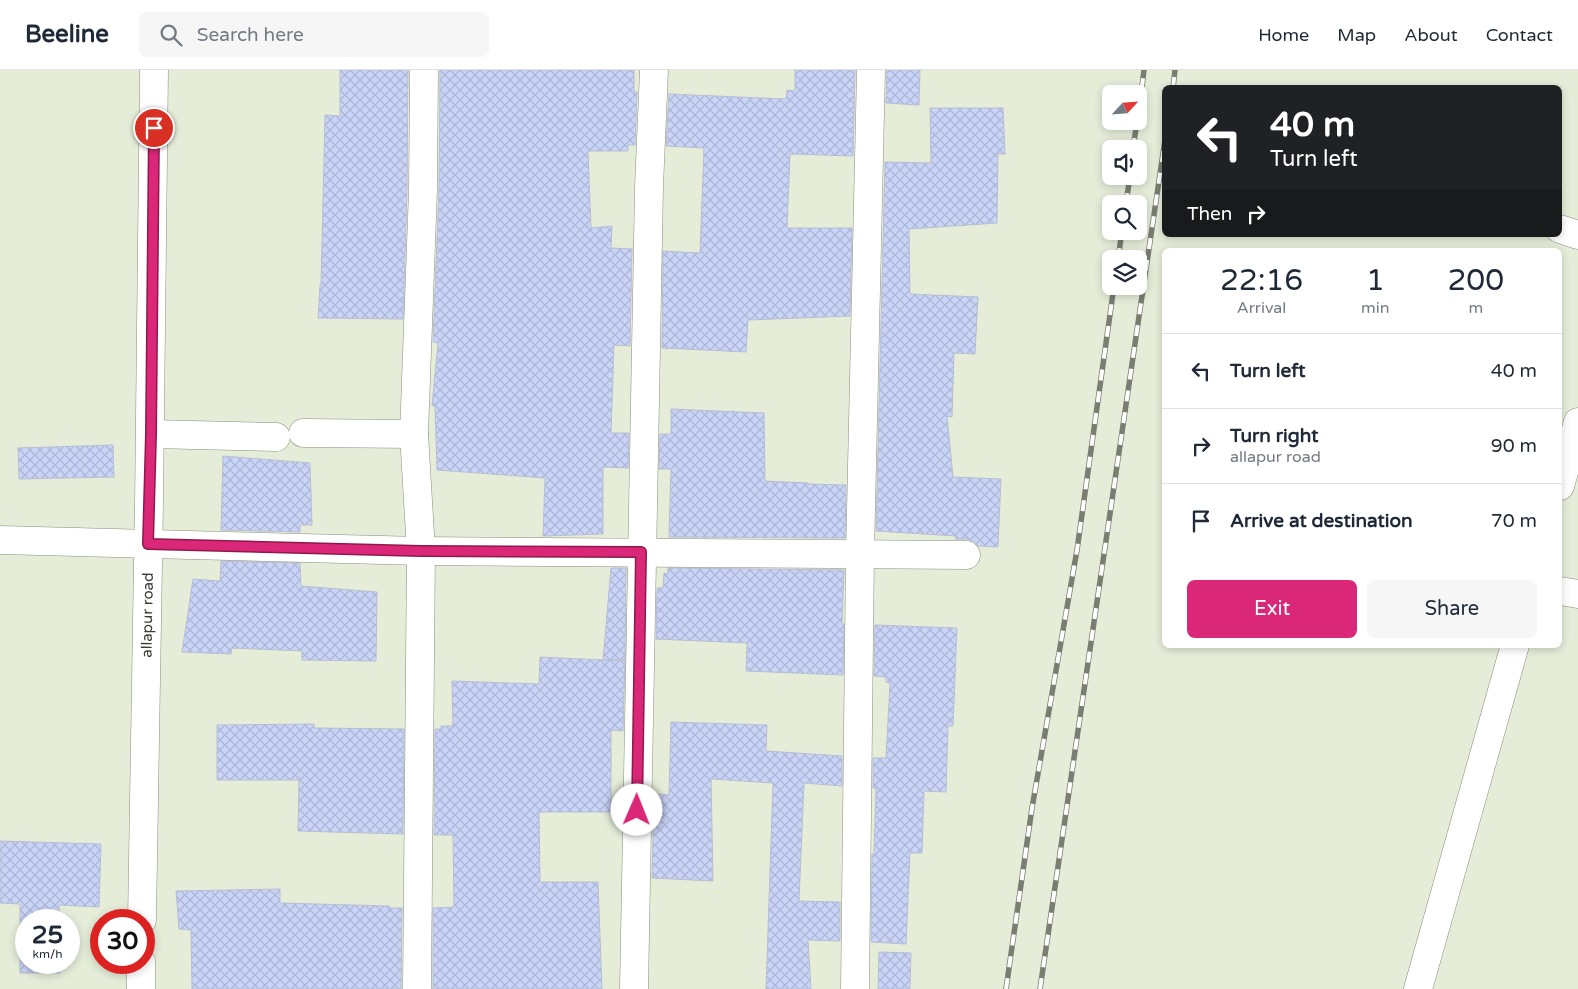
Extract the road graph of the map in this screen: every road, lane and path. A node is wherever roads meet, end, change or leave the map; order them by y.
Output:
1 (154, 70) edge
2 (424, 70) edge
3 (654, 70) edge
4 (870, 70) edge
5 (1562, 230) edge
6 (1578, 235) edge
7 (1578, 422) edge
8 (303, 433) dead end
9 (151, 434) junction
10 (414, 434) junction
11 (276, 436) dead end
12 (1562, 479) edge
13 (0, 540) edge
14 (148, 544) junction
15 (421, 551) junction
16 (641, 552) junction
17 (860, 554) junction
18 (966, 555) dead end
19 (1562, 591) edge
20 (1578, 594) edge
21 (1514, 648) edge
22 (142, 909) edge
23 (141, 974) edge
24 (141, 989) edge
25 (417, 989) edge
26 (634, 989) edge
27 (855, 989) edge
28 (1418, 989) edge

1 - 9 street, allapur road
2 - 10 street
3 - 16 street
4 - 17 street
5 - 6 street
7 - 12 street
8 - 10 street
9 - 11 street
9 - 14 street, allapur road
10 - 15 street
13 - 14 street
14 - 15 street
14 - 22 street, allapur road
15 - 16 street
15 - 25 street
16 - 17 street
16 - 26 street
17 - 18 street
17 - 27 street
19 - 20 street
21 - 28 street
23 - 24 street

